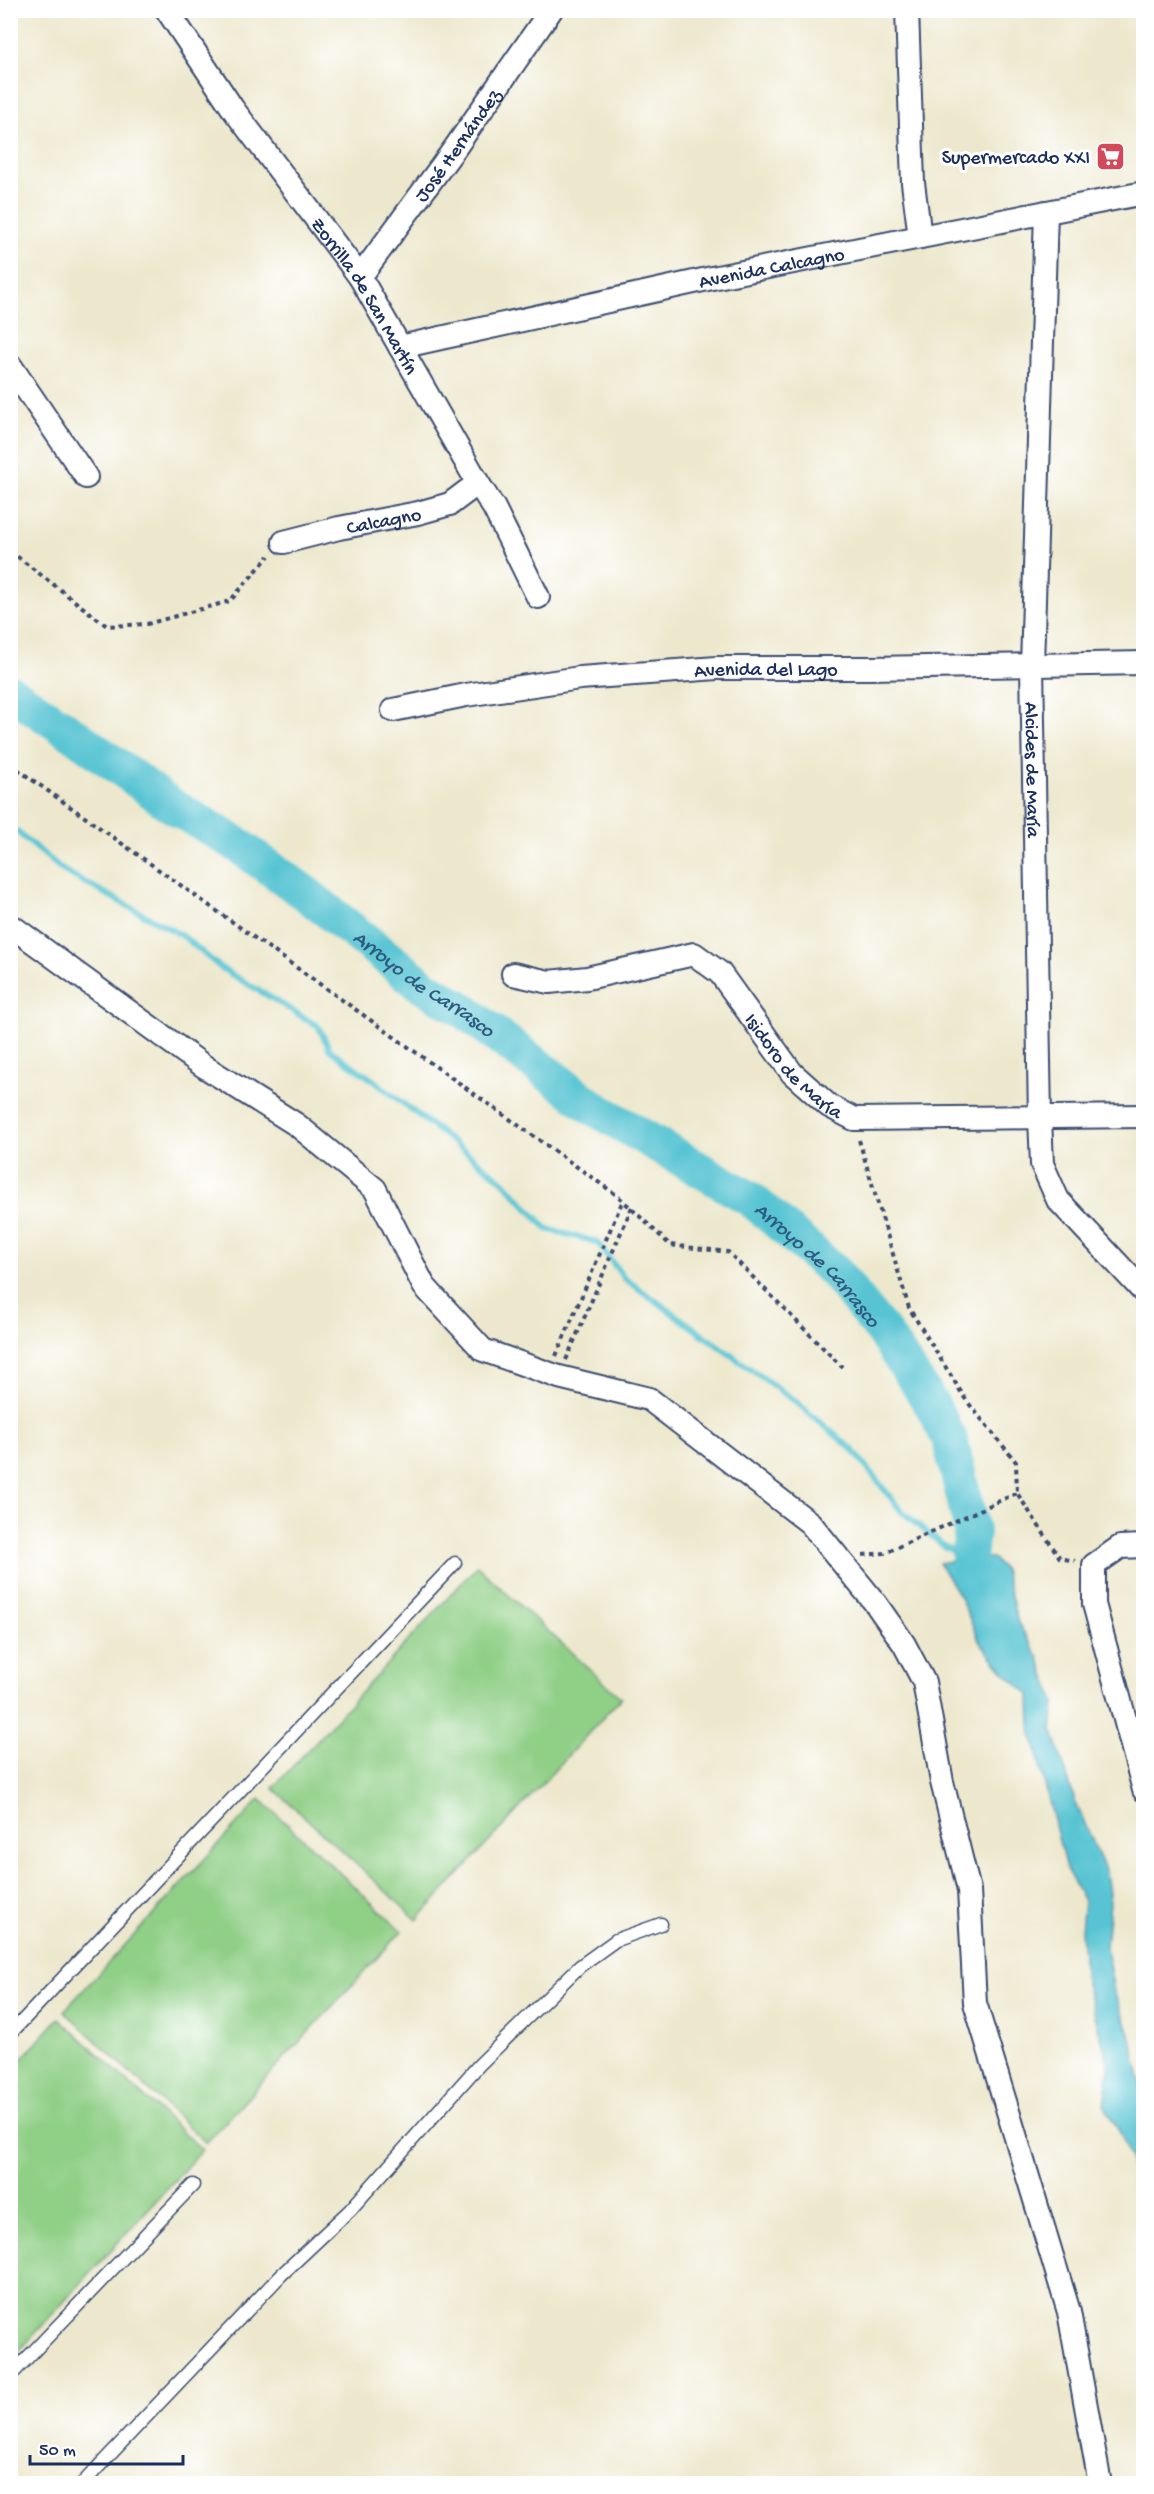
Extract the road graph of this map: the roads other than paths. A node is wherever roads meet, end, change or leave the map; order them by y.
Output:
1 (167, 10) edge
2 (551, 10) edge
3 (907, 10) edge
4 (1143, 193) edge
5 (1046, 212) junction
6 (920, 237) junction
7 (360, 277) junction
8 (400, 347) junction
9 (10, 365) edge
10 (86, 477) dead end
11 (478, 483) junction
12 (284, 542) road end
13 (538, 597) dead end
14 (1143, 663) edge
15 (1032, 666) junction
16 (393, 710) dead end
17 (10, 925) edge
18 (513, 974) dead end
19 (1143, 1116) edge
20 (1040, 1118) junction
21 (1143, 1292) edge
22 (1143, 1546) edge
23 (455, 1563) dead end
24 (1143, 1790) edge
25 (662, 1924) dead end
26 (10, 2034) edge
27 (193, 2185) dead end
28 (10, 2376) edge
29 (82, 2484) edge
30 (1100, 2484) edge

1 - 7 street, Zorrilla de San Martín
2 - 7 street, José Hernández
3 - 6 street
4 - 5 street, Avenida Calcagno
5 - 6 street, Avenida Calcagno
5 - 15 street, Alcides de María
6 - 8 street, Avenida Calcagno
7 - 8 street, Zorrilla de San Martín
8 - 11 street, Zorrilla de San Martín
9 - 10 street
11 - 12 street, Calcagno
11 - 13 street, Zorrilla de San Martín
14 - 15 street, Avenida del Lago
15 - 16 street, Avenida del Lago
15 - 20 street, Alcides de María
17 - 30 street
18 - 20 street, Isidoro de María
19 - 20 street, Isidoro de María
20 - 21 street, Alcides de María
22 - 24 street
23 - 26 lane
25 - 29 lane
27 - 28 lane

